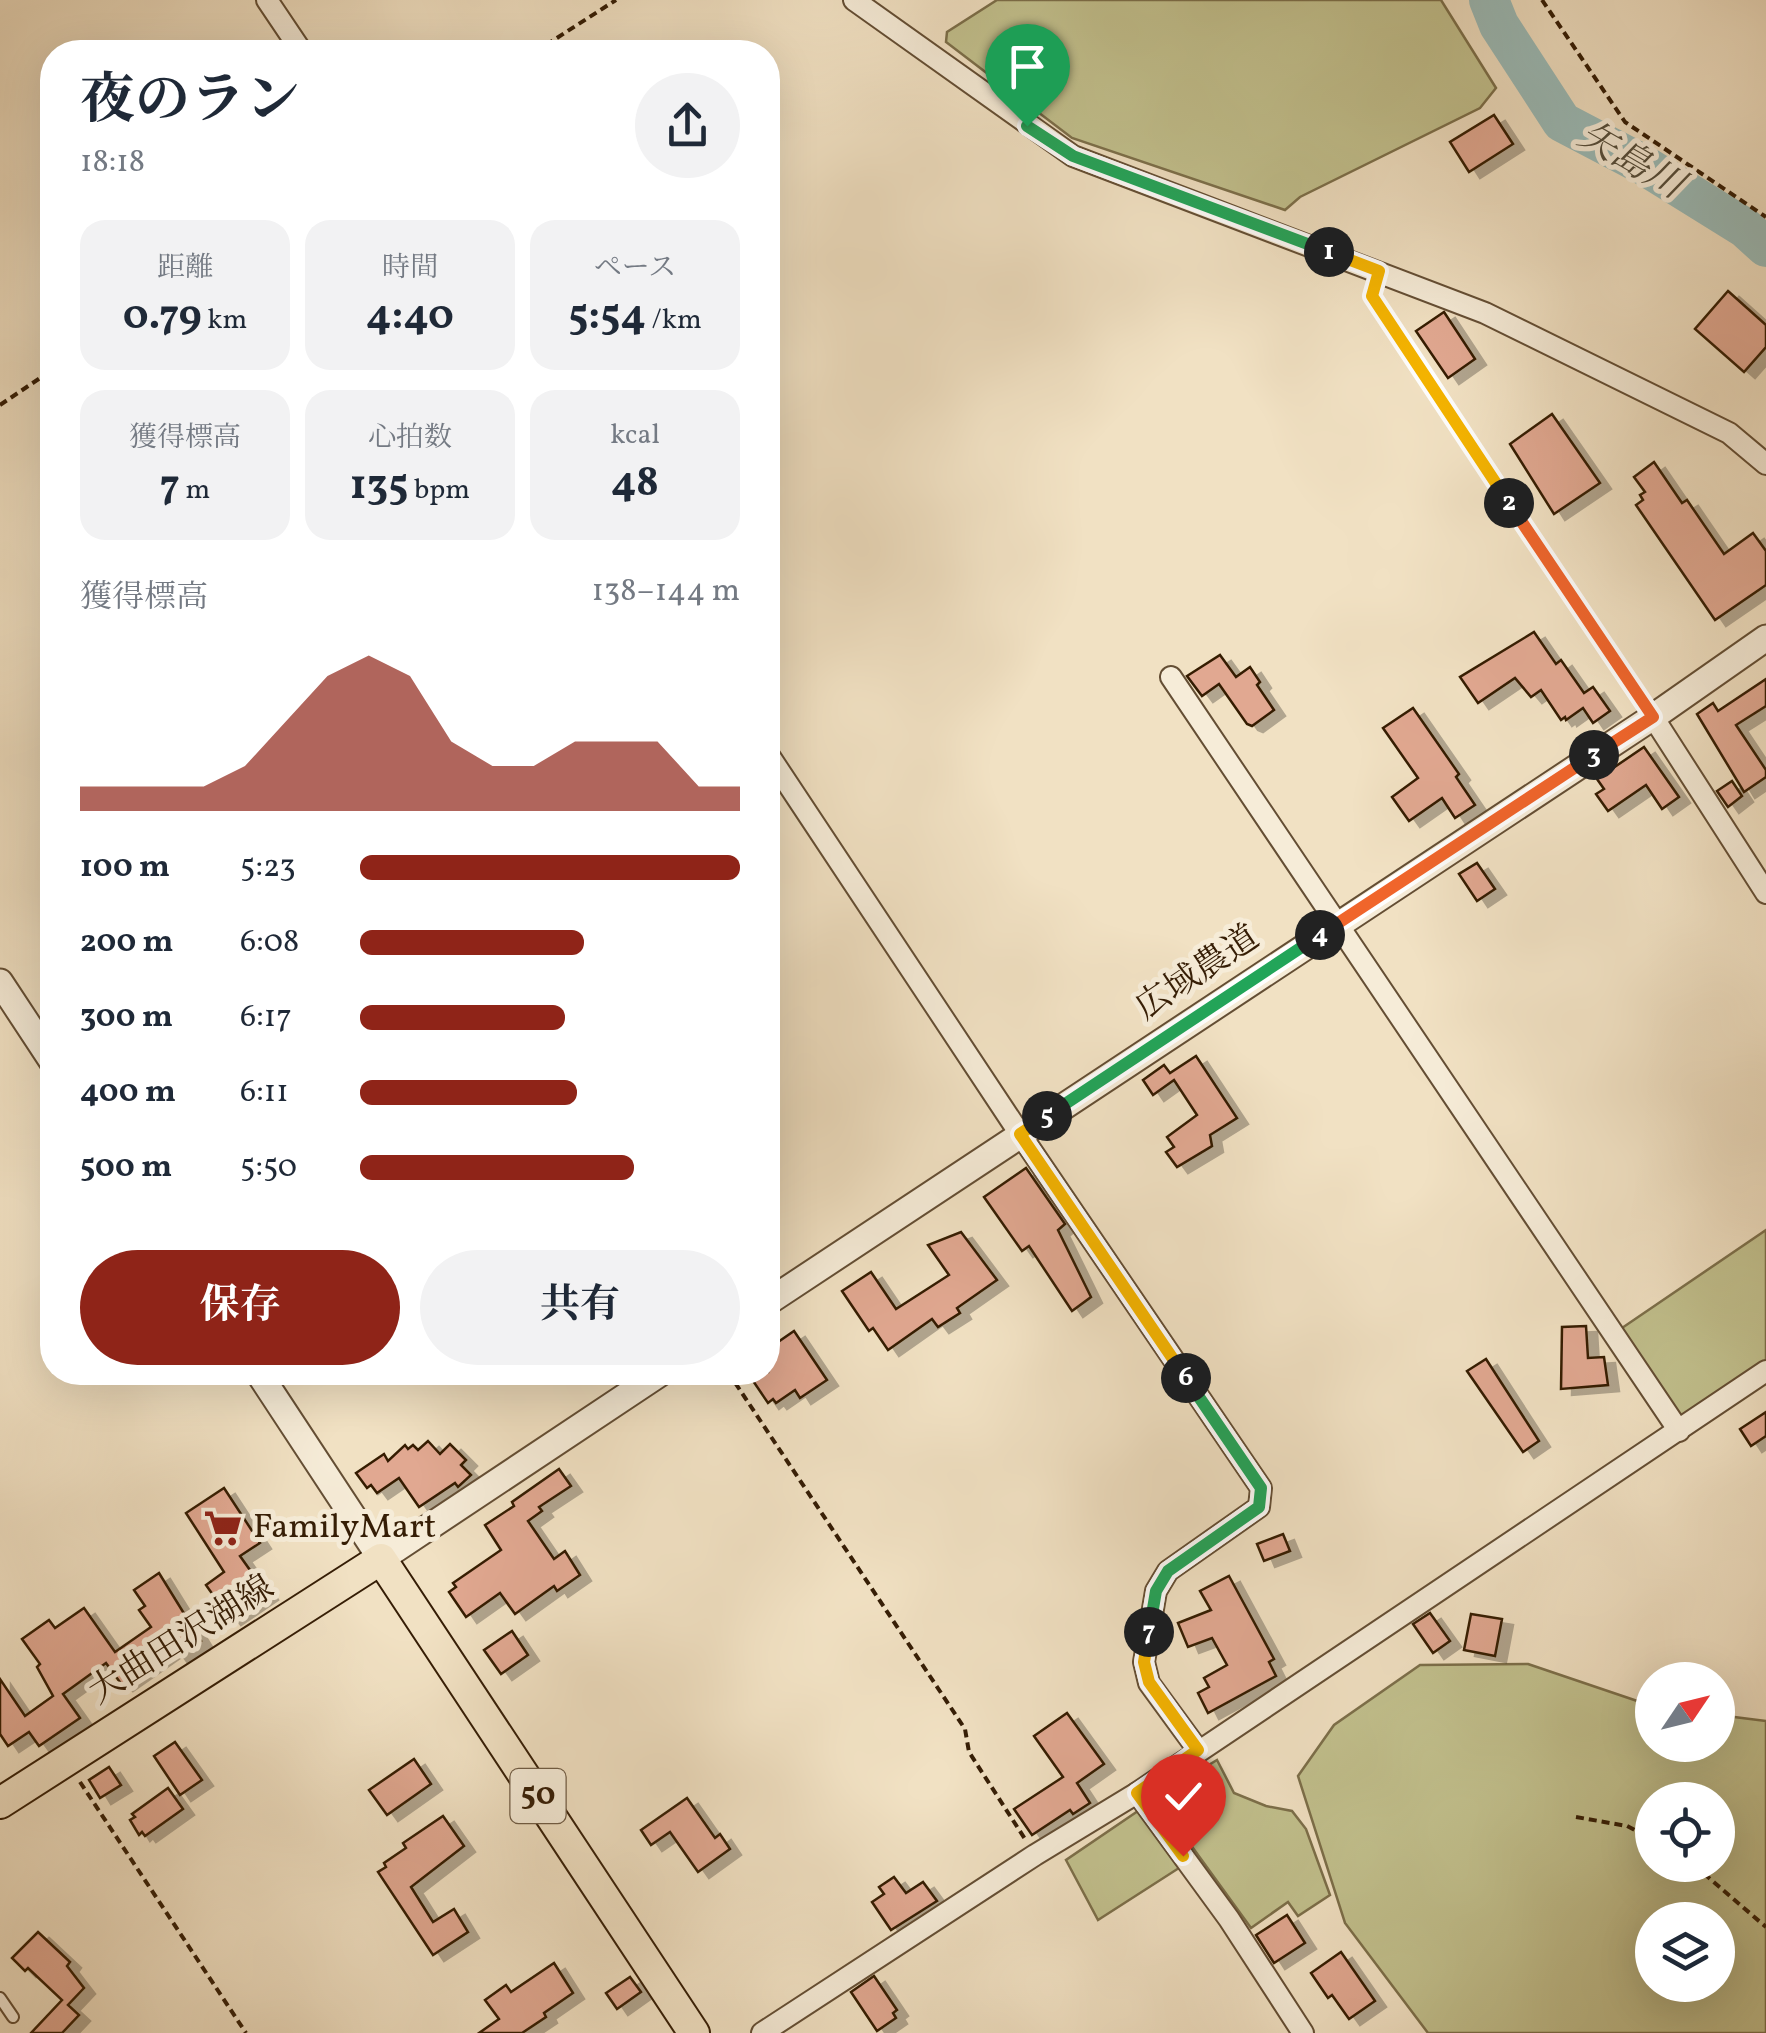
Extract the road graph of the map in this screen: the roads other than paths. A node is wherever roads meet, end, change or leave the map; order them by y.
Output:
1 (268, 0) edge
2 (854, 0) edge
3 (294, 40) edge
4 (1766, 464) edge
5 (1766, 638) edge
6 (1171, 678) dead end
7 (1653, 717) junction
8 (780, 772) edge
9 (1766, 894) edge
10 (1336, 924) junction
11 (0, 982) edge
12 (40, 1044) edge
13 (1020, 1134) junction
14 (780, 1294) edge
15 (1766, 1371) edge
16 (267, 1385) edge
17 (643, 1385) edge
18 (1679, 1431) junction
19 (381, 1560) junction
20 (1198, 1750) junction
21 (1137, 1793) junction
22 (0, 1802) edge
23 (0, 1998) edge
24 (13, 2016) dead end
25 (694, 2033) edge
26 (762, 2033) edge
27 (1304, 2033) edge

1 - 3 street
2 - 4 street
5 - 7 street, 広域農道
6 - 10 street
7 - 9 street
7 - 10 street, 広域農道
8 - 13 street
10 - 13 street, 広域農道
10 - 18 street
11 - 12 street
13 - 14 street, 広域農道
13 - 20 street
15 - 18 street
16 - 19 street
17 - 19 street
18 - 20 street
19 - 22 main road, 大曲田沢湖線
19 - 25 main road, 50
20 - 21 street
21 - 26 street
21 - 27 street
23 - 24 lane

